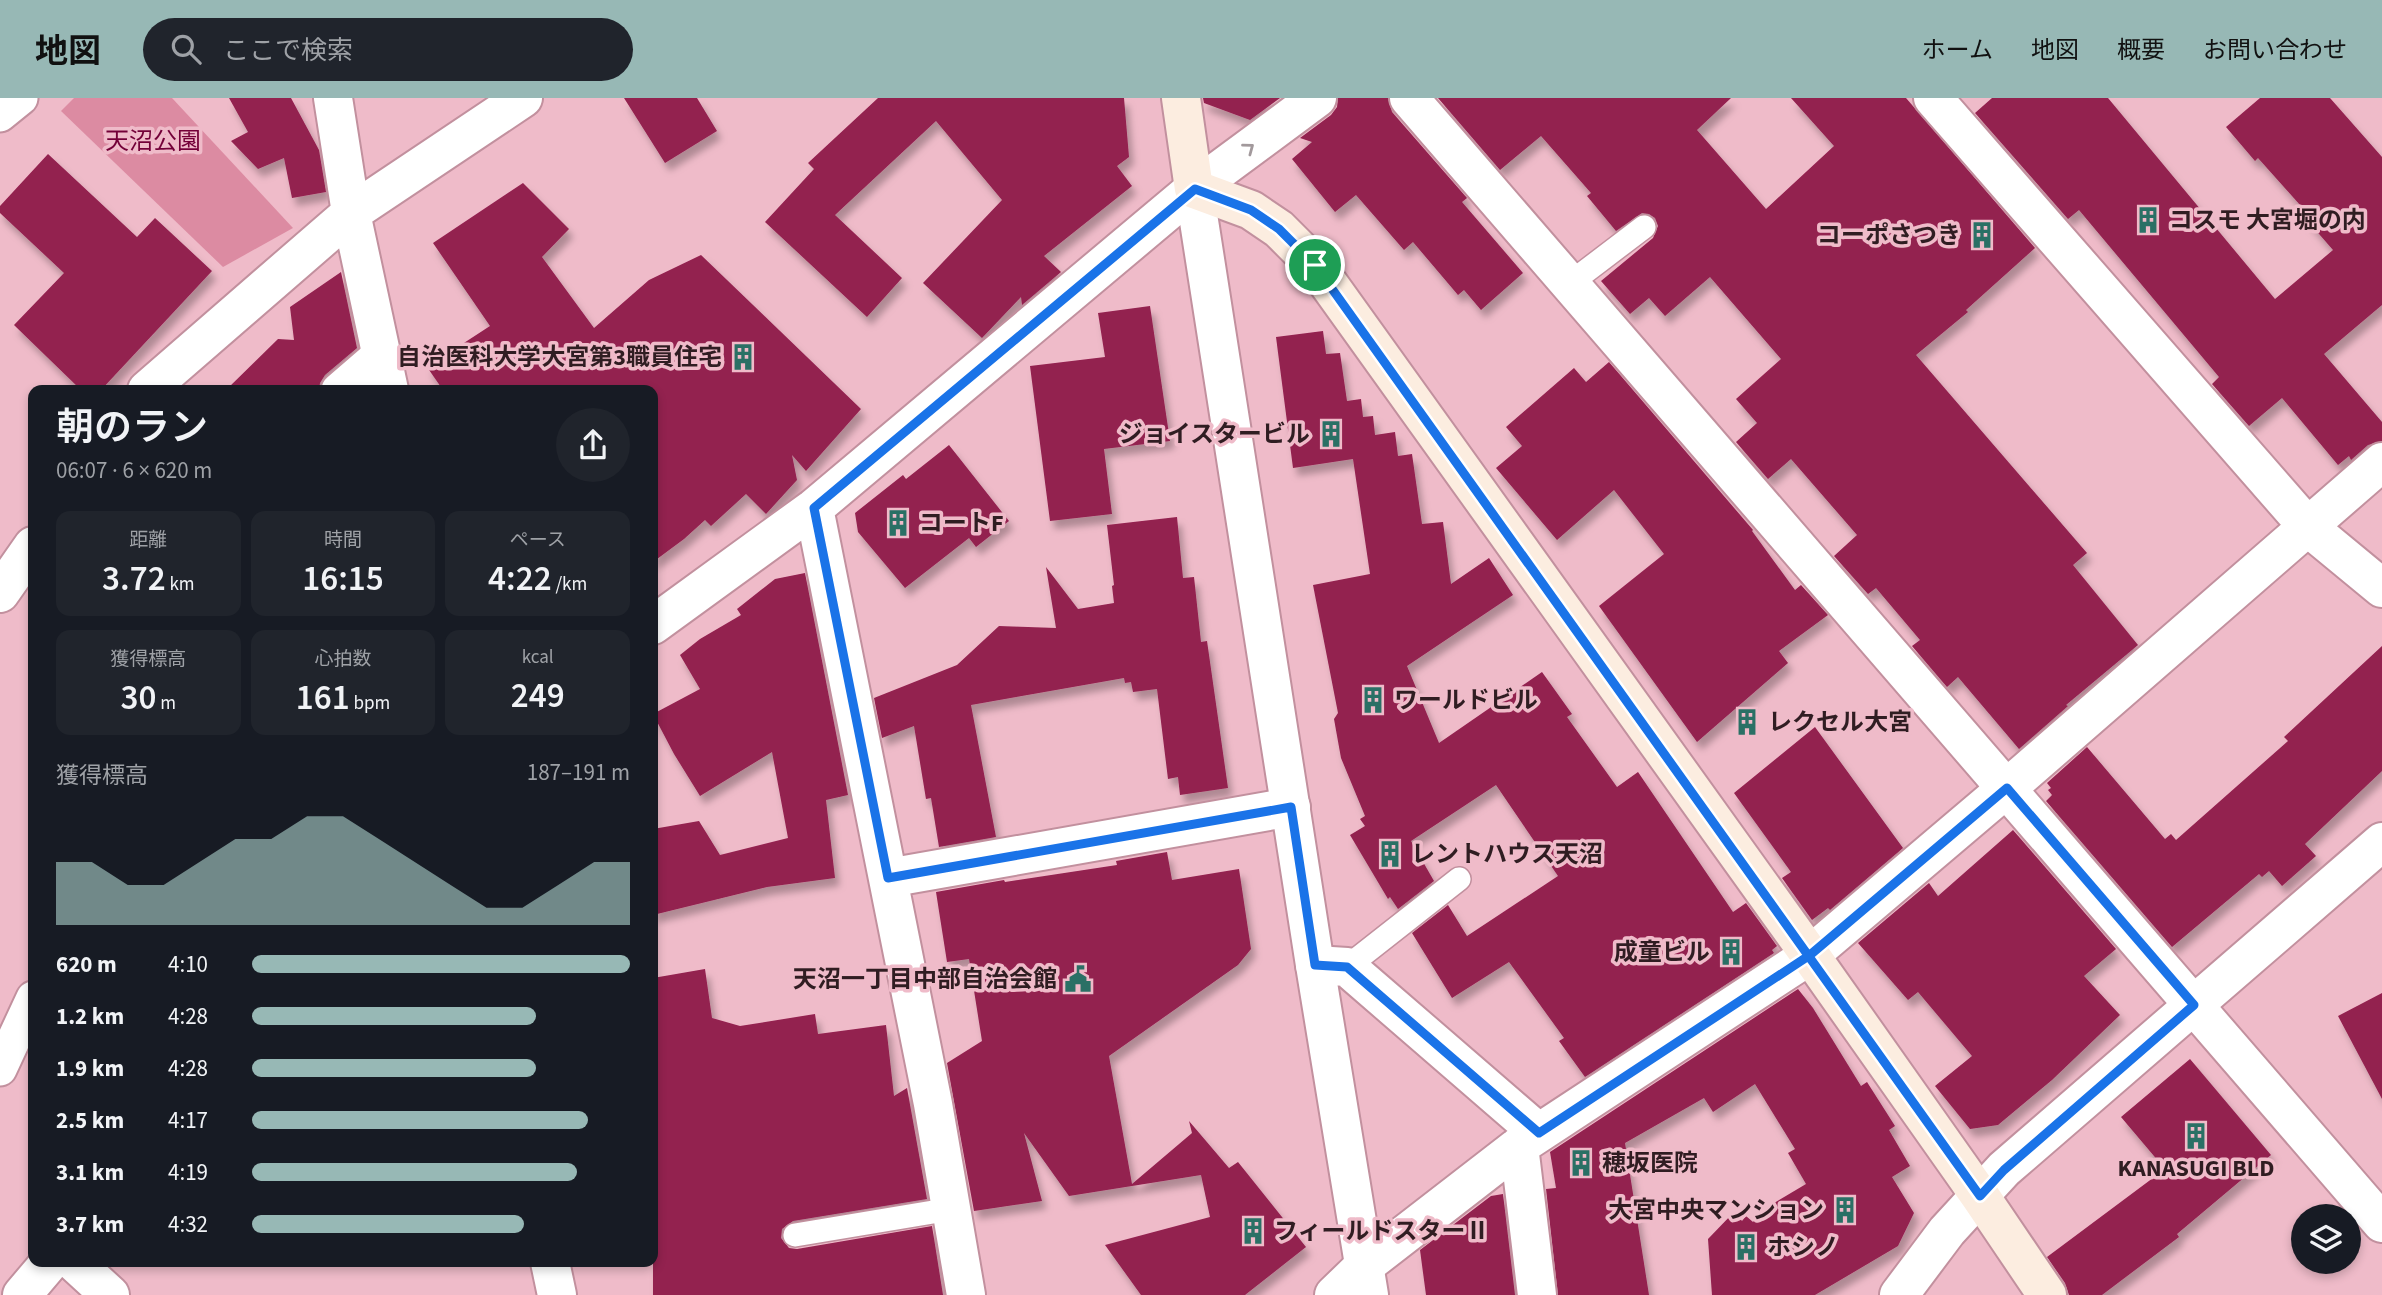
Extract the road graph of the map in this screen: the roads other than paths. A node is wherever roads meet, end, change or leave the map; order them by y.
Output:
1 (21, 98) edge
2 (333, 98) edge
3 (523, 98) edge
4 (1181, 98) edge
5 (1317, 98) edge
6 (1409, 98) edge
7 (1933, 98) edge
8 (0, 115) edge
9 (1195, 189) junction
10 (351, 213) junction
11 (1644, 227) dead end
12 (1569, 284) junction
13 (382, 352) junction
14 (153, 385) edge
15 (344, 385) edge
16 (388, 385) edge
17 (2382, 462) edge
18 (814, 508) junction
19 (2308, 527) junction
20 (28, 553) edge
21 (2382, 588) edge
22 (0, 593) edge
23 (658, 621) edge
24 (2007, 788) junction
25 (1291, 807) junction
26 (2382, 842) edge
27 (888, 878) junction
28 (1458, 879) dead end
29 (1810, 955) junction
30 (1331, 966) junction
31 (2194, 1005) junction
32 (28, 1009) edge
33 (0, 1069) edge
34 (1529, 1140) junction
35 (1980, 1196) junction
36 (951, 1209) junction
37 (2382, 1223) edge
38 (795, 1235) dead end
39 (46, 1267) edge
40 (79, 1267) edge
41 (551, 1267) edge
42 (1367, 1280) edge
43 (22, 1295) edge
44 (110, 1295) edge
45 (557, 1295) edge
46 (966, 1295) edge
47 (1334, 1295) edge
48 (1538, 1295) edge
49 (1899, 1295) edge
50 (2047, 1295) edge

1 - 8 street
2 - 10 street
3 - 10 street
4 - 9 main road
9 -> 5 street
6 - 12 street
7 - 19 street
9 - 18 street
9 - 25 street
9 - 29 main road
10 - 13 street
10 - 14 street
11 - 12 lane
12 - 24 street
13 - 15 street
13 - 16 street
17 - 19 street
18 - 23 street
18 - 27 street
19 - 21 street
19 - 24 street
20 - 22 street
24 - 29 street
24 - 31 street
25 - 27 street
25 - 30 street
26 - 31 street
27 - 36 street
28 - 30 lane
29 - 34 street
29 - 35 main road
30 - 34 street
30 - 42 street
31 - 35 street
31 - 37 street
32 - 33 street
34 - 42 street
34 - 48 street
35 - 49 street
35 - 50 main road
36 - 38 lane
36 - 46 street
39 - 43 street
40 - 44 street
41 - 45 street
42 - 47 street

